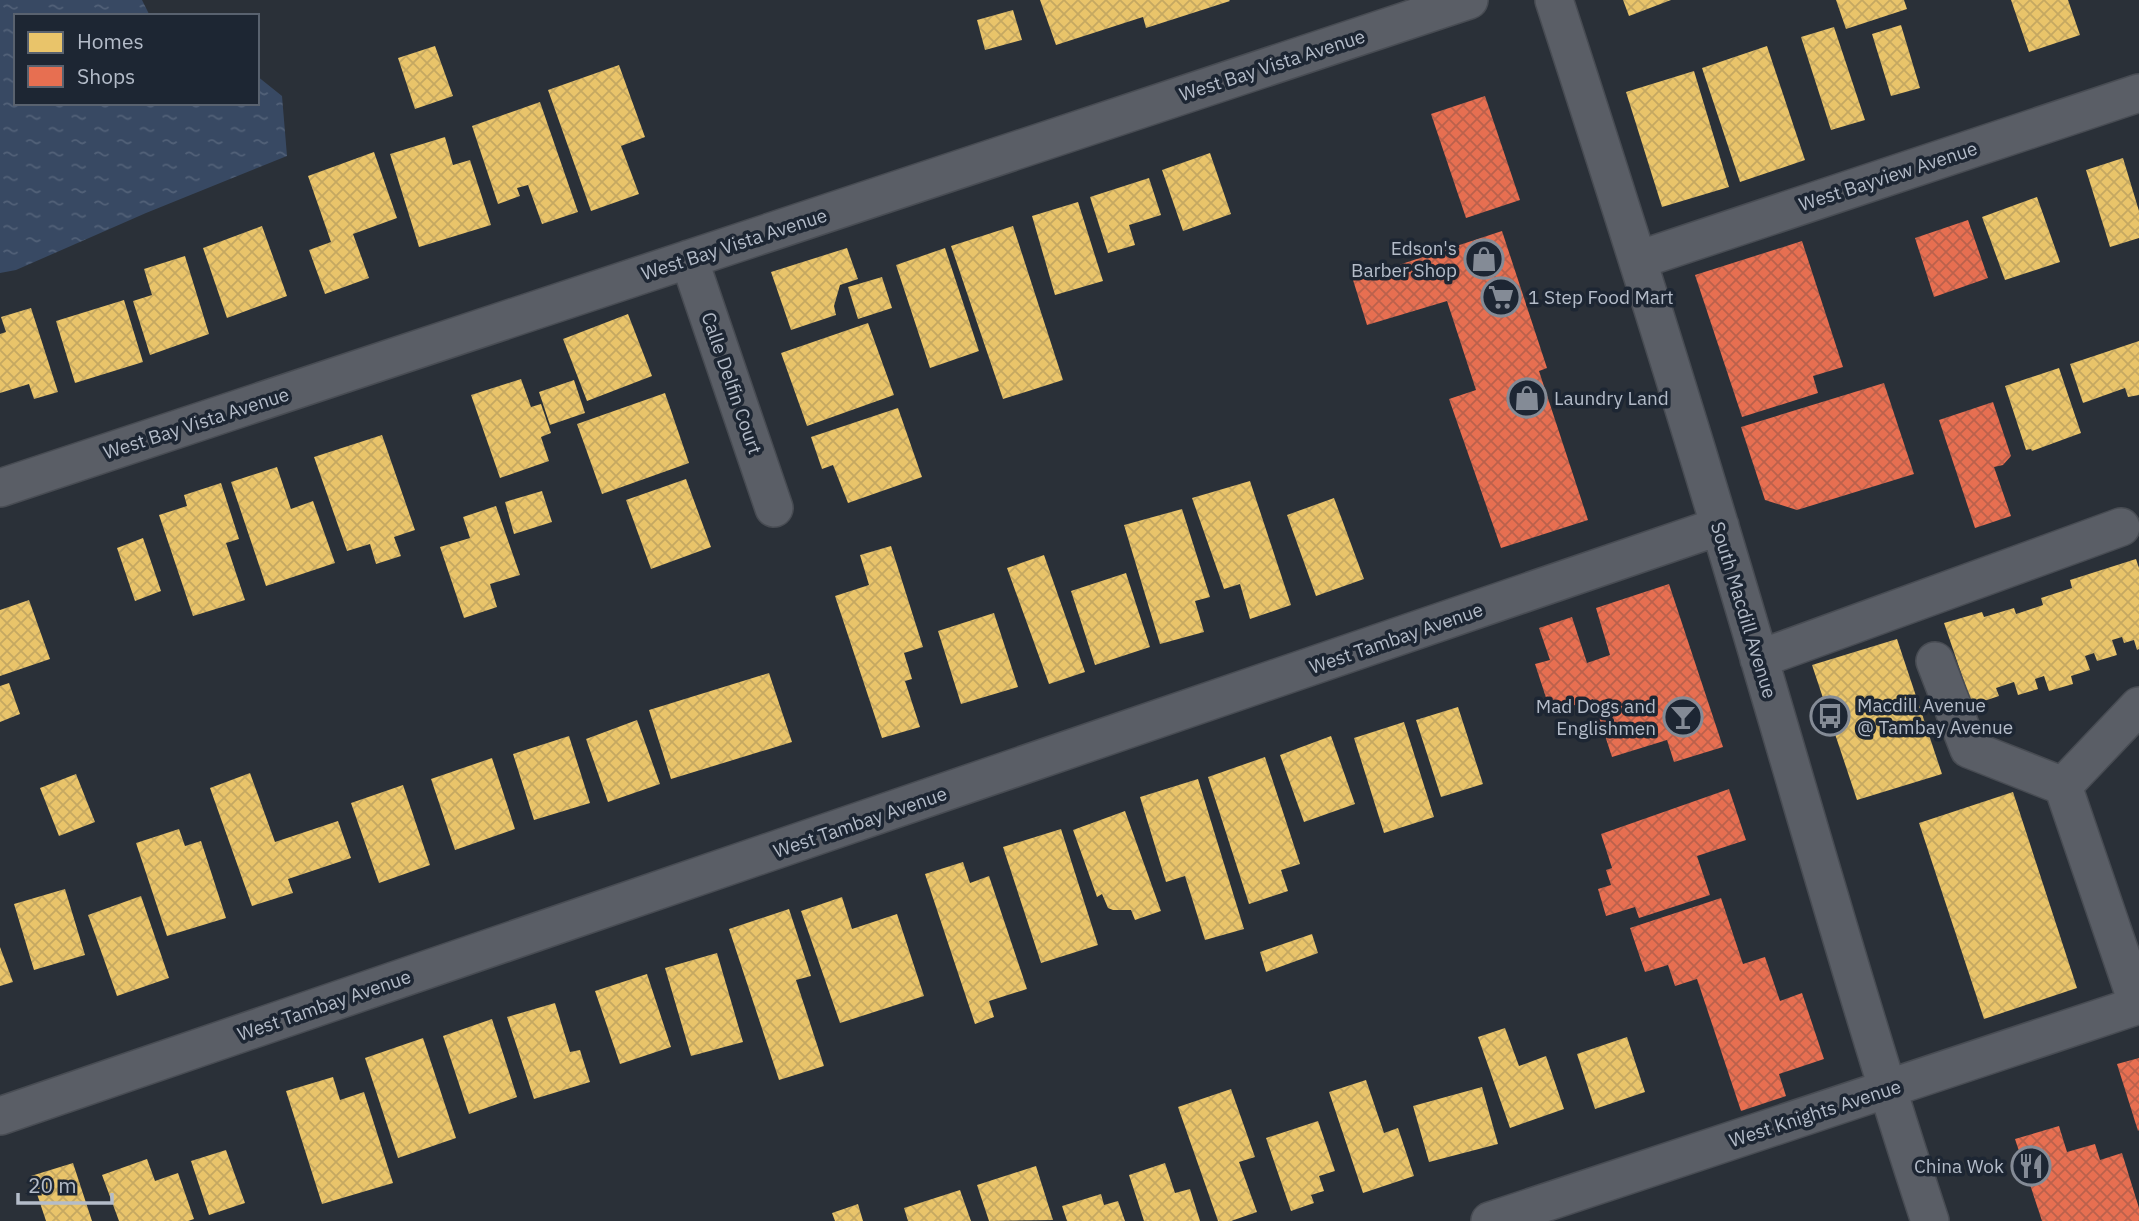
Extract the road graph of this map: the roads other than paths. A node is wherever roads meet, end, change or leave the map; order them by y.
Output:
1 (1469, 0) edge
2 (1554, 0) edge
3 (2139, 93) edge
4 (689, 259) junction
5 (1638, 260) junction
6 (0, 488) edge
7 (774, 508) dead end
8 (1720, 526) junction
9 (2121, 527) dead end
10 (1759, 659) junction
11 (1935, 661) dead end
12 (2139, 706) edge
13 (2063, 786) junction
14 (2139, 1005) edge
15 (1887, 1089) junction
16 (0, 1116) edge
17 (1490, 1221) edge
18 (1930, 1221) edge

1 - 4 street, West Bay Vista Avenue
2 - 5 street, South Macdill Avenue
3 - 5 street, West Bayview Avenue
4 - 6 street, West Bay Vista Avenue
4 - 7 street, Calle Delfin Court
5 - 8 street, South Macdill Avenue
8 - 10 street, South Macdill Avenue
8 - 16 street, West Tambay Avenue
9 - 10 street
10 - 15 street, South Macdill Avenue
11 - 13 street
12 - 13 street
13 - 14 street
14 - 15 street, West Knights Avenue
15 - 17 street, West Knights Avenue
15 - 18 street, South Macdill Avenue

